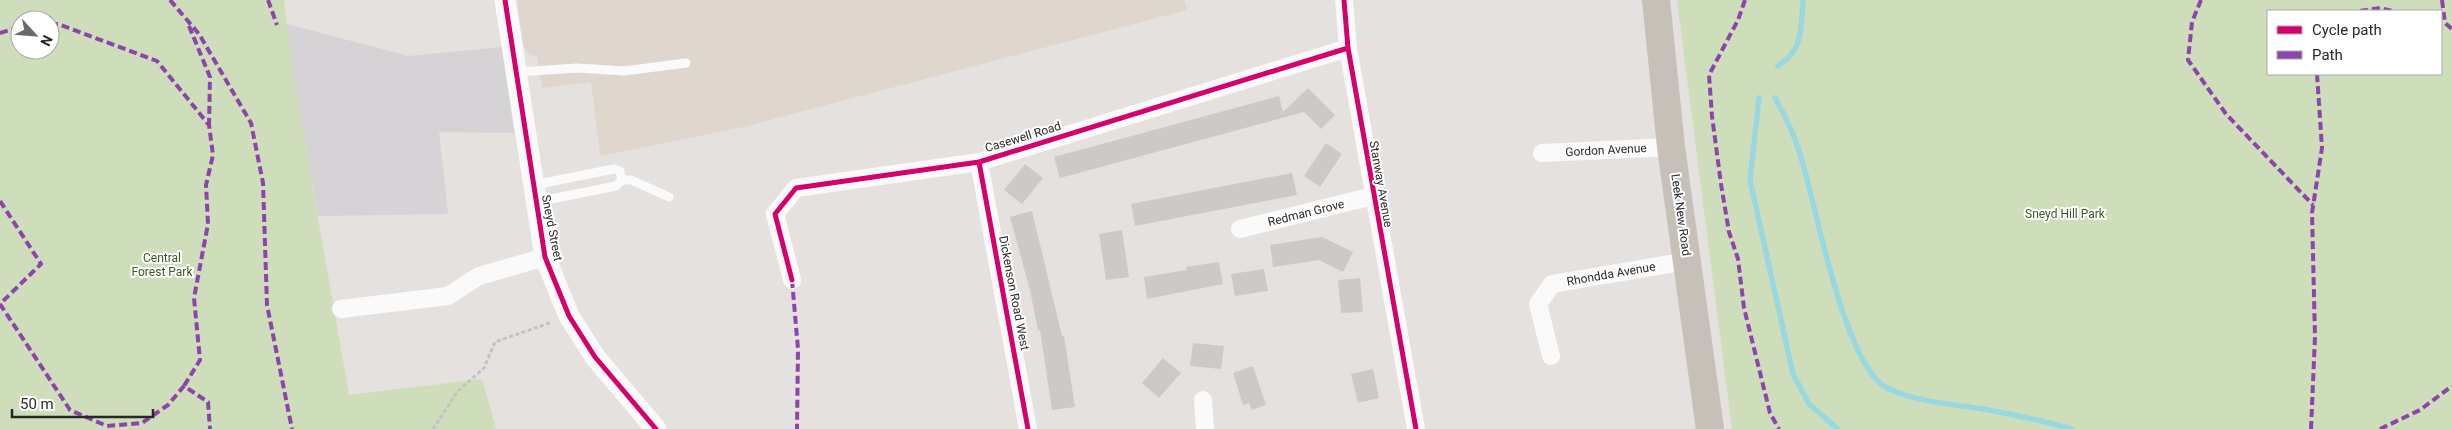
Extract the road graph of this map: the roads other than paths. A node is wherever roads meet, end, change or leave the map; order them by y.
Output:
1 (506, 0) edge
2 (1344, 0) edge
3 (1656, 0) edge
4 (1348, 48) junction
5 (686, 63) dead end
6 (517, 72) junction
7 (1671, 147) junction
8 (1542, 153) dead end
9 (979, 162) junction
10 (622, 180) junction
11 (535, 194) junction
12 (1373, 196) junction
13 (669, 197) dead end
14 (1240, 229) dead end
15 (545, 257) junction
16 (1688, 261) junction
17 (792, 280) dead end
18 (341, 309) dead end
19 (1551, 356) dead end
20 (1203, 400) dead end
21 (656, 429) edge
22 (1028, 429) edge
23 (1205, 429) edge
24 (1416, 429) edge
25 (1710, 429) edge

1 - 6 street, Sneyd Street
2 - 4 street, Stanway Avenue
3 - 7 highway, Leek New Road
4 - 9 street, Casewell Road
4 - 12 street, Stanway Avenue
5 - 6 lane
6 - 11 street, Sneyd Street
7 - 8 street, Gordon Avenue
7 - 16 highway, Leek New Road
9 - 17 street, Casewell Road
9 - 22 street, Dickenson Road West
10 - 11 lane
10 - 11 lane
10 - 13 lane
11 - 15 street, Sneyd Street
12 - 14 street, Redman Grove
12 - 24 street, Stanway Avenue
15 - 18 street
15 - 21 street, Sneyd Street
16 - 19 street, Rhondda Avenue
16 - 25 highway, Leek New Road
20 - 23 street

